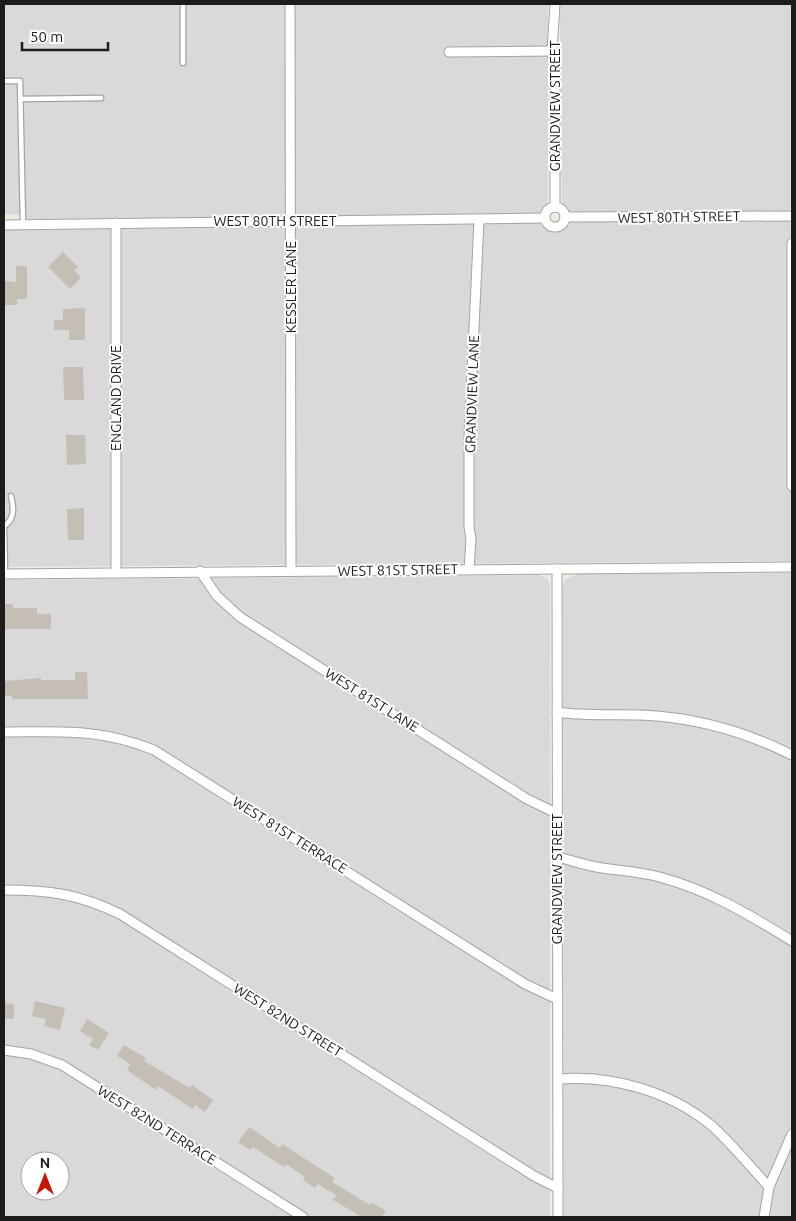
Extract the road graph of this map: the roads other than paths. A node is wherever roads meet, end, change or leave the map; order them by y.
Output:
1 (184, 4) edge
2 (290, 4) edge
3 (555, 4) edge
4 (552, 51) junction
5 (449, 52) dead end
6 (183, 64) dead end
7 (4, 81) edge
8 (101, 98) dead end
9 (21, 99) junction
10 (555, 207) junction
11 (792, 216) edge
12 (565, 217) junction
13 (545, 218) junction
14 (290, 220) junction
15 (479, 220) junction
16 (116, 223) junction
17 (23, 224) junction
18 (4, 225) edge
19 (792, 243) edge
20 (792, 486) edge
21 (11, 496) dead end
22 (4, 526) edge
23 (792, 567) edge
24 (469, 569) junction
25 (291, 570) junction
26 (558, 570) junction
27 (200, 571) junction
28 (116, 572) junction
29 (4, 574) edge
30 (558, 712) junction
31 (4, 732) edge
32 (792, 755) edge
33 (556, 813) junction
34 (558, 857) junction
35 (4, 890) edge
36 (792, 940) edge
37 (557, 999) junction
38 (4, 1050) edge
39 (559, 1079) junction
40 (792, 1134) edge
41 (770, 1187) junction
42 (558, 1188) junction
43 (303, 1217) edge
44 (558, 1217) edge
45 (764, 1217) edge

1 - 6 lane
2 - 14 street, KESSLER LANE
3 - 4 street, GRANDVIEW STREET
4 - 5 street
4 - 10 street, GRANDVIEW STREET
7 - 9 lane
8 - 9 lane
9 - 17 lane
10 - 12 street
10 - 13 street
11 - 12 street, WEST 80TH STREET
12 - 13 street
13 - 15 street, WEST 80TH STREET
14 - 15 street, WEST 80TH STREET
14 - 16 street, WEST 80TH STREET
14 - 25 street, KESSLER LANE
15 - 24 street, GRANDVIEW LANE
16 - 17 street, WEST 80TH STREET
16 - 28 street, ENGLAND DRIVE
17 - 18 street, WEST 80TH STREET
19 - 20 street
21 - 22 lane
22 - 29 lane
23 - 26 street, WEST 81ST STREET
24 - 25 street, WEST 81ST STREET
24 - 26 street, WEST 81ST STREET
25 - 27 street, WEST 81ST STREET
26 - 30 street, GRANDVIEW STREET
27 - 28 street, WEST 81ST STREET
27 - 33 street, WEST 81ST LANE
28 - 29 street, WEST 81ST STREET
30 - 32 street
30 - 33 street, GRANDVIEW STREET
31 - 37 street, WEST 81ST TERRACE
33 - 34 street, GRANDVIEW STREET
34 - 36 street
34 - 37 street, GRANDVIEW STREET
35 - 42 street, WEST 82ND STREET
37 - 39 street, GRANDVIEW STREET
38 - 43 street, WEST 82ND TERRACE
39 - 41 street
39 - 42 street, GRANDVIEW STREET
40 - 41 street
41 - 45 street
42 - 44 street

